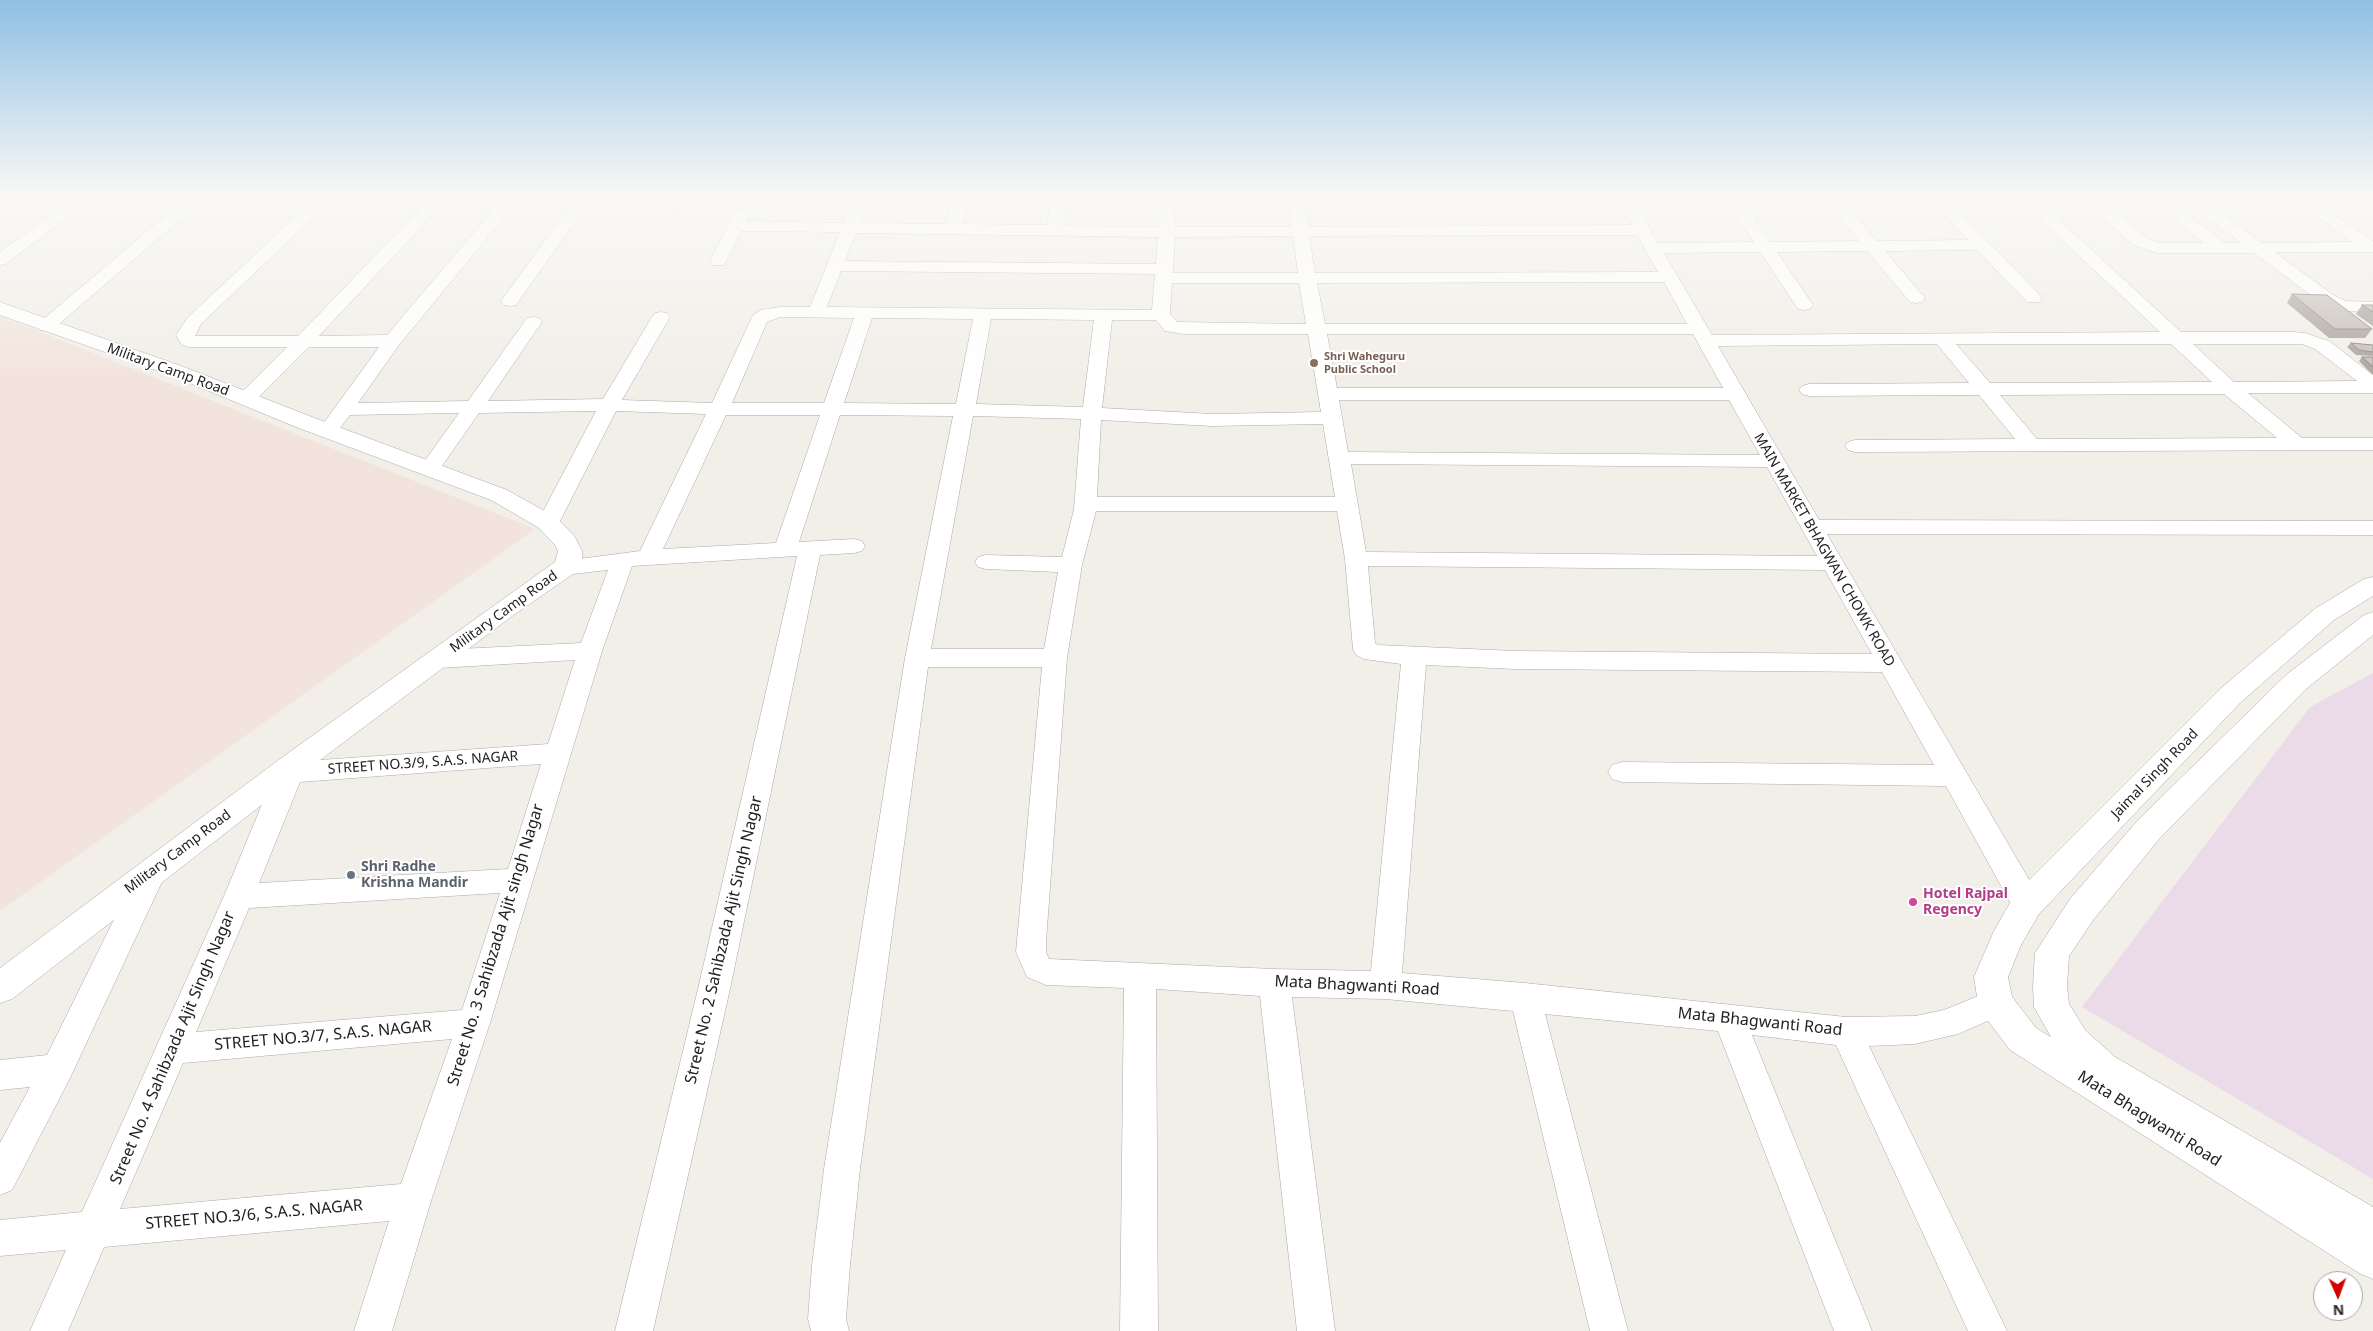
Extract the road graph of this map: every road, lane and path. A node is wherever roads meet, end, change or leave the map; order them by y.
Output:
1 (128, 256) edge
2 (263, 256) edge
3 (384, 256) edge
4 (463, 256) edge
5 (543, 256) edge
6 (721, 256) edge
7 (839, 256) edge
8 (1166, 256) edge
9 (1305, 256) edge
10 (1657, 256) edge
11 (1770, 256) edge
12 (1880, 256) edge
13 (1992, 256) edge
14 (2088, 256) edge
15 (2270, 256) edge
16 (718, 261) dead end
17 (835, 266) junction
18 (1165, 274) junction
19 (1669, 277) junction
20 (1307, 278) junction
21 (1916, 298) dead end
22 (2033, 298) dead end
23 (510, 301) dead end
24 (1804, 305) dead end
25 (2373, 307) edge
26 (0, 308) edge
27 (816, 312) junction
28 (865, 313) junction
29 (983, 314) junction
30 (1104, 314) junction
31 (1161, 314) junction
32 (661, 317) dead end
33 (533, 322) dead end
34 (46, 326) junction
35 (1315, 328) junction
36 (1702, 335) junction
37 (1942, 338) junction
38 (2177, 338) junction
39 (392, 341) junction
40 (303, 342) junction
41 (2373, 386) edge
42 (2229, 388) junction
43 (1984, 389) junction
44 (1809, 390) dead end
45 (1328, 394) junction
46 (1736, 394) junction
47 (246, 399) junction
48 (609, 405) junction
49 (475, 406) junction
50 (832, 408) junction
51 (719, 409) junction
52 (965, 410) junction
53 (1092, 412) junction
54 (1332, 418) junction
55 (2295, 443) junction
56 (2030, 444) junction
57 (2373, 444) edge
58 (1855, 446) dead end
59 (1339, 458) junction
60 (1774, 461) junction
61 (430, 469) junction
62 (1085, 504) junction
63 (1347, 504) junction
64 (548, 523) junction
65 (1810, 527) junction
66 (2373, 528) edge
67 (854, 546) dead end
68 (798, 548) junction
69 (635, 559) junction
70 (1356, 559) junction
71 (986, 562) dead end
72 (1831, 563) junction
73 (1071, 565) junction
74 (564, 568) junction
75 (2373, 585) edge
76 (2373, 621) edge
77 (590, 651) junction
78 (1414, 656) junction
79 (918, 658) junction
80 (1055, 658) junction
81 (440, 659) junction
82 (1889, 663) junction
83 (557, 754) junction
84 (292, 769) junction
85 (1622, 772) dead end
86 (1953, 776) junction
87 (152, 871) junction
88 (517, 880) junction
89 (239, 896) junction
90 (2028, 904) junction
91 (1140, 975) junction
92 (1274, 983) junction
93 (1385, 985) junction
94 (0, 988) edge
95 (1525, 998) junction
96 (1995, 1003) junction
97 (1729, 1018) junction
98 (474, 1023) junction
99 (1846, 1032) junction
100 (172, 1049) junction
101 (57, 1069) junction
102 (0, 1075) edge
103 (0, 1178) edge
104 (413, 1201) junction
105 (95, 1228) junction
106 (2373, 1229) edge
107 (0, 1238) edge
108 (2373, 1259) edge
109 (49, 1331) edge
110 (372, 1331) edge
111 (634, 1331) edge
112 (830, 1331) edge
113 (1139, 1331) edge
114 (1316, 1331) edge
115 (1608, 1331) edge
116 (1853, 1331) edge
117 (1988, 1331) edge

1 - 34 street
2 - 40 street
3 - 40 street
4 - 39 street
5 - 23 street
6 - 16 street
7 - 17 street
8 - 18 street
9 - 20 street
10 - 19 street, MAIN MARKET BHAGWAN CHOWK ROAD
11 - 24 street
12 - 21 street
13 - 22 street
14 - 38 street
15 - 25 street
17 - 18 street
17 - 27 street
18 - 20 street
18 - 31 street
19 - 20 street
19 - 36 street, MAIN MARKET BHAGWAN CHOWK ROAD
20 - 35 street
26 - 34 street, Military Camp Road
27 - 28 street, Street No. 3 Sahibzada Ajit singh Nagar
27 - 51 street, Street No. 3 Sahibzada Ajit singh Nagar
28 - 29 street, Street No. 3 Sahibzada Ajit singh Nagar
28 - 50 street, Street No. 2 Sahibzada Ajit Singh Nagar
29 - 30 street, Street No. 3 Sahibzada Ajit singh Nagar
29 - 52 street
30 - 31 street, Street No. 3 Sahibzada Ajit singh Nagar
30 - 53 street
31 - 35 street
32 - 48 street
33 - 49 street
34 - 47 street, Military Camp Road
35 - 36 street
35 - 45 street
36 - 37 street
36 - 46 street, MAIN MARKET BHAGWAN CHOWK ROAD
37 - 38 street
37 - 43 street
38 - 41 street
38 - 42 street
39 - 40 street
39 - 49 street
40 - 47 street
41 - 42 street
42 - 43 street
42 - 55 street
43 - 44 street
43 - 56 street
45 - 46 street
45 - 54 street
46 - 60 street, MAIN MARKET BHAGWAN CHOWK ROAD
47 - 61 street, Military Camp Road
48 - 49 street
48 - 51 street
48 - 64 street
49 - 61 street
50 - 51 street
50 - 52 street
50 - 68 street, Street No. 2 Sahibzada Ajit Singh Nagar
51 - 69 street, Street No. 3 Sahibzada Ajit singh Nagar
52 - 53 street
52 - 79 street
53 - 54 street
53 - 62 street
54 - 59 street
55 - 56 street
55 - 57 street
56 - 58 street
59 - 60 street
59 - 63 street
60 - 65 street, MAIN MARKET BHAGWAN CHOWK ROAD
61 - 64 street, Military Camp Road
62 - 63 street
62 - 73 street
63 - 70 street
64 - 74 street, Military Camp Road
65 - 66 street
65 - 72 street, MAIN MARKET BHAGWAN CHOWK ROAD
67 - 68 street
68 - 69 street
68 - 111 street, Street No. 2 Sahibzada Ajit Singh Nagar
69 - 74 street
69 - 77 street, Street No. 3 Sahibzada Ajit singh Nagar
70 - 72 street
70 - 78 street
71 - 73 street
72 - 82 street, MAIN MARKET BHAGWAN CHOWK ROAD
73 - 80 street
74 - 81 street, Military Camp Road
75 - 90 street, Jaimal Singh Road
76 - 106 street
77 - 81 street
77 - 83 street, Street No. 3 Sahibzada Ajit singh Nagar
78 - 82 street
78 - 93 street
79 - 80 street
79 - 112 street
80 - 91 street, Mata Bhagwanti Road
81 - 84 street, Military Camp Road
82 - 86 street, MAIN MARKET BHAGWAN CHOWK ROAD
83 - 84 street, STREET NO.3/9, S.A.S. NAGAR
83 - 88 street, Street No. 3 Sahibzada Ajit singh Nagar
84 - 87 street, Military Camp Road
84 - 89 street, Street No. 4 Sahibzada Ajit Singh Nagar
85 - 86 street
86 - 90 street, MAIN MARKET BHAGWAN CHOWK ROAD
87 - 94 street, Military Camp Road
87 - 101 street
88 - 89 street
88 - 98 street, Street No. 3 Sahibzada Ajit singh Nagar
89 - 100 street, Street No. 4 Sahibzada Ajit Singh Nagar
90 - 96 street, Jaimal Singh Road
91 - 92 street, Mata Bhagwanti Road
91 - 113 street
92 - 93 street, Mata Bhagwanti Road
92 - 114 street
93 - 95 street, Mata Bhagwanti Road
95 - 97 street, Mata Bhagwanti Road
95 - 115 street
96 - 99 street, Mata Bhagwanti Road
96 - 108 street, Mata Bhagwanti Road
97 - 99 street, Mata Bhagwanti Road
97 - 116 street
98 - 100 street, STREET NO.3/7, S.A.S. NAGAR
98 - 104 street, Street No. 3 Sahibzada Ajit singh Nagar
99 - 117 street
100 - 105 street, Street No. 4 Sahibzada Ajit Singh Nagar
101 - 102 street
101 - 103 street
104 - 105 street, STREET NO.3/6, S.A.S. NAGAR
104 - 110 street, Street No. 3 Sahibzada Ajit singh Nagar
105 - 107 street, STREET NO.3/6, S.A.S. NAGAR
105 - 109 street, Street No. 4 Sahibzada Ajit Singh Nagar

